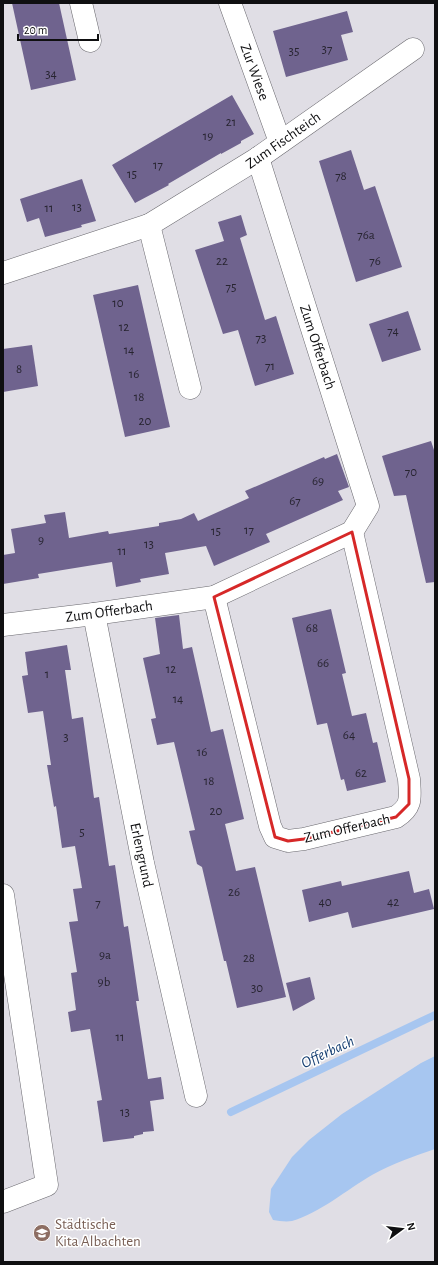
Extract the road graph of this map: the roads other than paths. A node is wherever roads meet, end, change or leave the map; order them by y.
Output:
1 (81, 3) edge
2 (230, 3) edge
3 (90, 41) dead end
4 (413, 49) dead end
5 (280, 142) junction
6 (258, 158) junction
7 (149, 225) junction
8 (3, 273) edge
9 (190, 388) dead end
10 (352, 532) junction
11 (214, 597) junction
12 (94, 614) junction
13 (3, 624) edge
14 (3, 896) edge
15 (196, 1096) dead end
16 (3, 1202) edge

1 - 3 street
2 - 5 street, Zur Wiese
4 - 5 street, Zum Fischteich
5 - 6 street, Zum Fischteich
6 - 7 street, Zum Fischteich
6 - 10 street, Zum Offerbach
7 - 8 street, Zum Fischteich
7 - 9 street
10 - 11 street, Zum Offerbach
10 - 11 street, Zum Offerbach
11 - 12 street, Zum Offerbach
12 - 13 street, Zum Offerbach
12 - 15 street, Erlengrund
14 - 16 street

